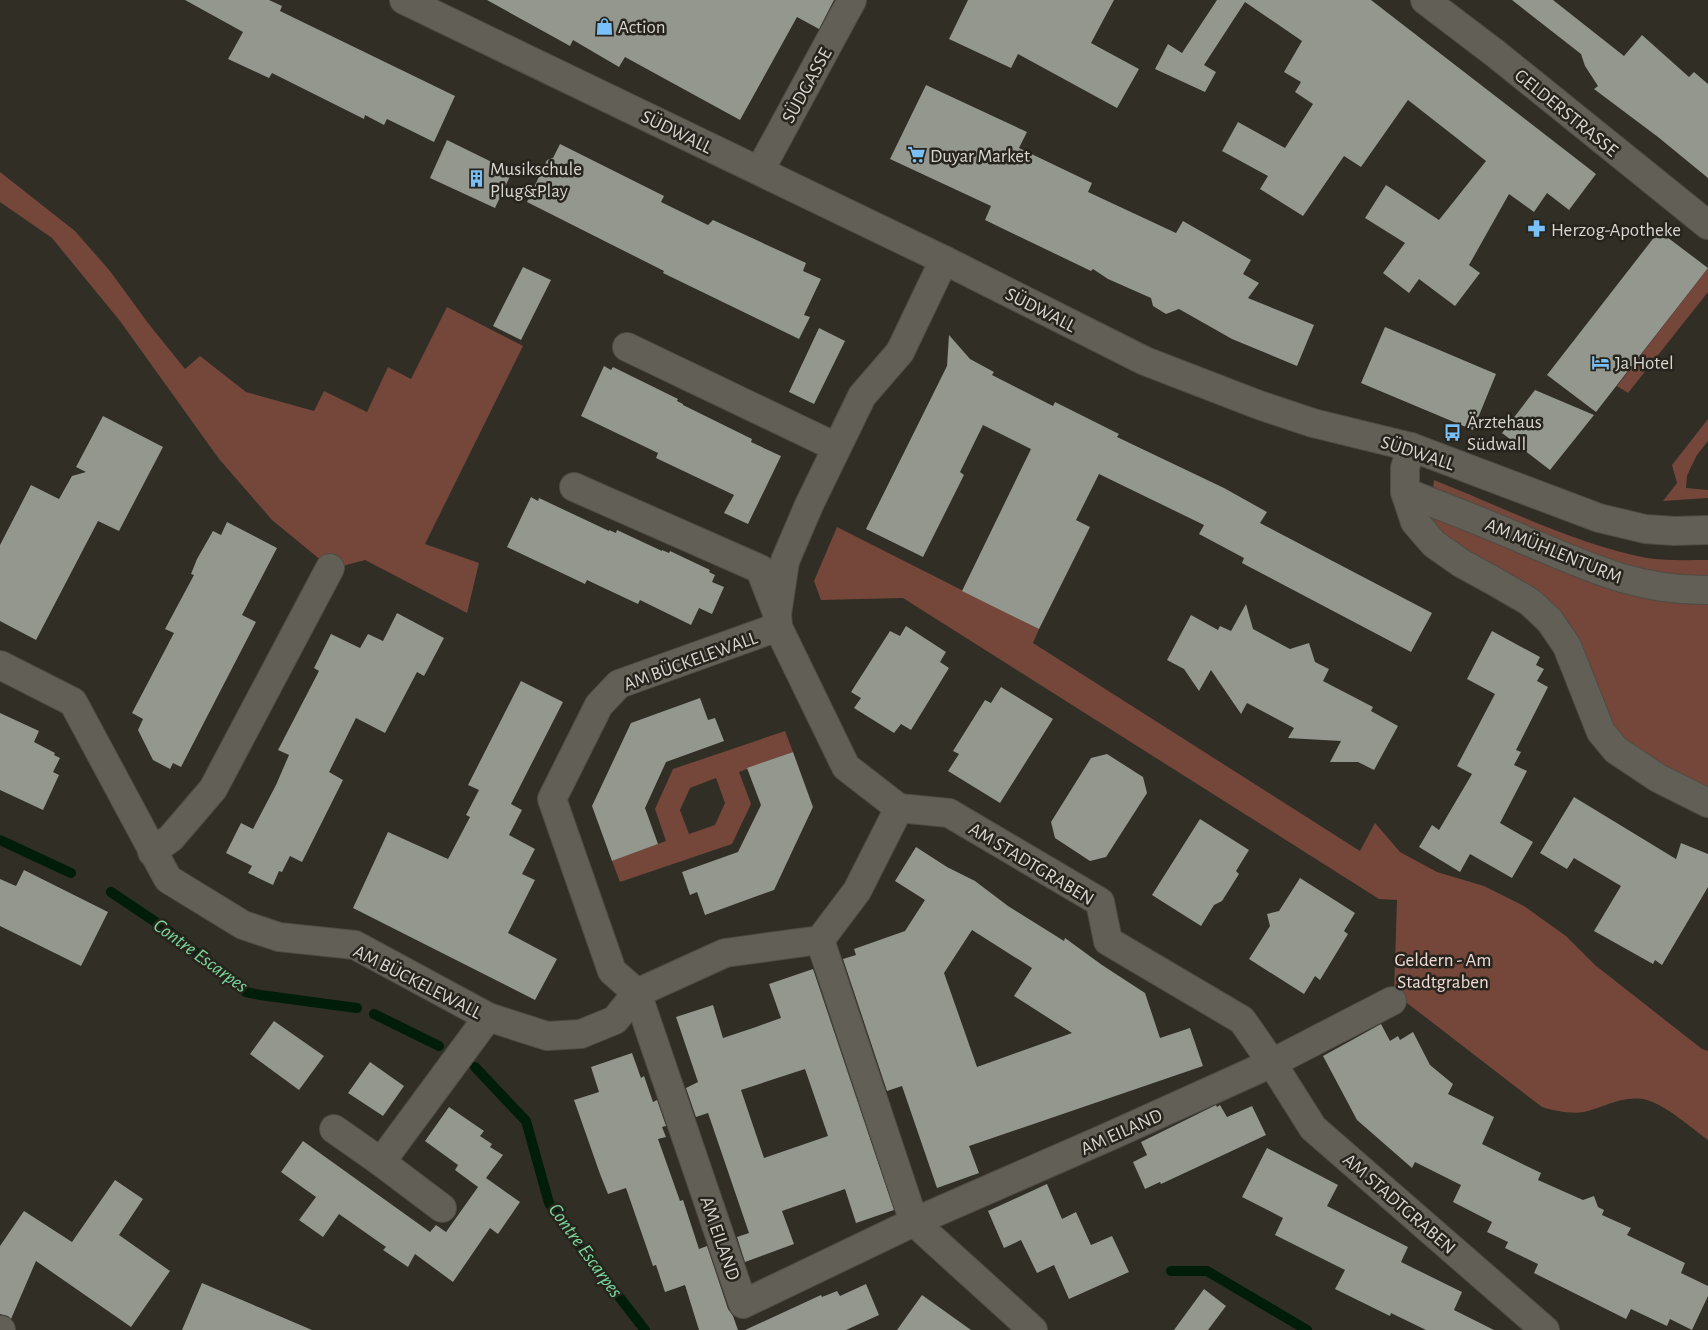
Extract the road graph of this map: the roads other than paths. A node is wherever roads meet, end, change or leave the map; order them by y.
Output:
1 (404, 0) edge
2 (852, 0) edge
3 (1425, 0) edge
4 (760, 170) junction
5 (1708, 225) edge
6 (944, 260) junction
7 (627, 347) dead end
8 (836, 447) junction
9 (1411, 448) junction
10 (574, 487) dead end
11 (1405, 492) junction
12 (1708, 530) edge
13 (330, 568) dead end
14 (1708, 590) edge
15 (778, 621) junction
16 (0, 665) edge
17 (1708, 803) edge
18 (899, 808) junction
19 (152, 852) junction
20 (820, 940) junction
21 (637, 993) junction
22 (1392, 1002) dead end
23 (488, 1017) junction
24 (1272, 1063) junction
25 (334, 1129) dead end
26 (381, 1162) junction
27 (442, 1208) dead end
28 (914, 1222) junction
29 (1033, 1330) edge
30 (1545, 1330) edge

1 - 4 street, SÜDWALL
2 - 4 street, SÜDGASSE
3 - 5 street, GELDERSTRASSE
4 - 6 street, SÜDWALL
6 - 8 street, AM BÜCKELEWALL
6 - 9 street, SÜDWALL
7 - 8 street
8 - 15 street, AM BÜCKELEWALL
9 - 11 street
9 - 12 street, SÜDWALL
10 - 15 street, AM BÜCKELEWALL
11 - 14 street, AM MÜHLENTURM
11 - 17 street
13 - 19 street
15 - 18 street, AM BÜCKELEWALL
15 - 21 street, AM BÜCKELEWALL
16 - 19 street, AM BÜCKELEWALL
18 - 20 street
18 - 24 street, AM STADTGRABEN
19 - 23 street, AM BÜCKELEWALL
20 - 21 street, AM BÜCKELEWALL
20 - 28 street
21 - 23 street, AM BÜCKELEWALL
21 - 28 street, AM EILAND
22 - 24 street
23 - 26 street
24 - 28 street, AM EILAND
24 - 30 street, AM STADTGRABEN
25 - 26 street
26 - 27 street
28 - 29 street

